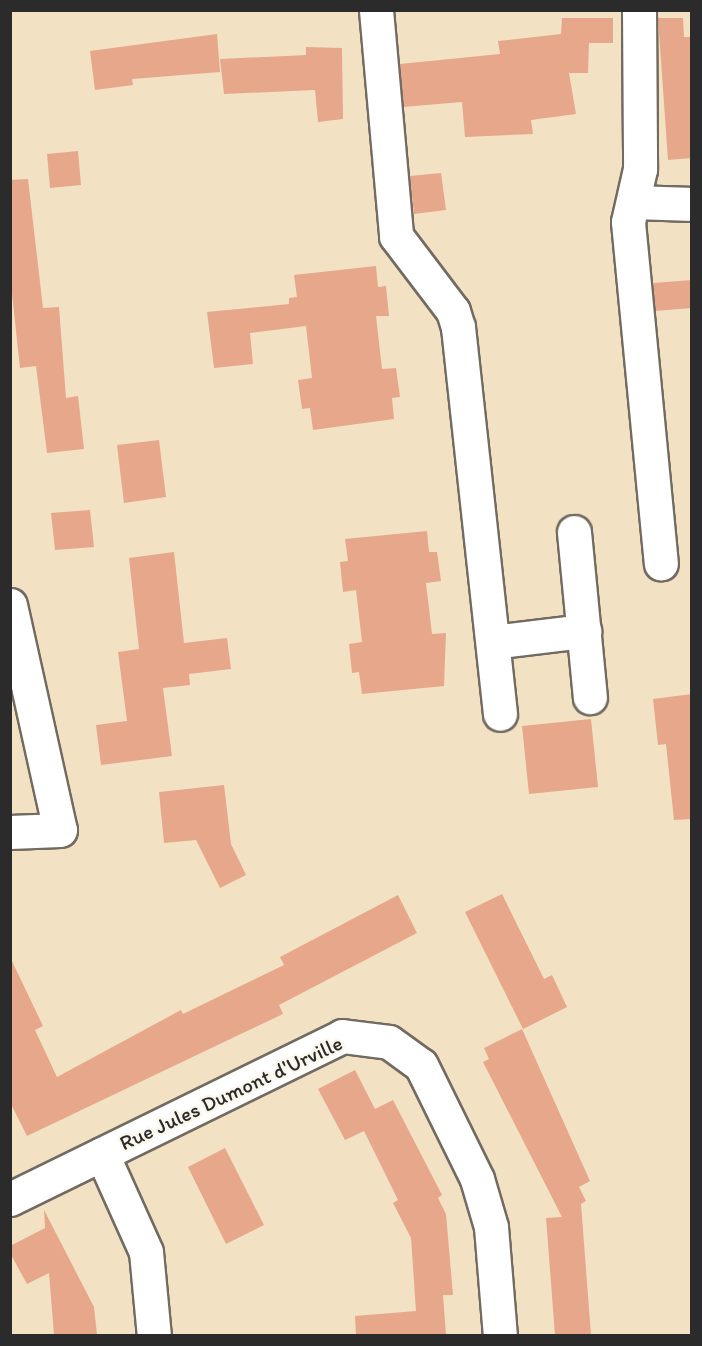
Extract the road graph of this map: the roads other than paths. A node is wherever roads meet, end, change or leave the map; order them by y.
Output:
1 (376, 10) edge
2 (639, 10) edge
3 (634, 202) junction
4 (692, 204) edge
5 (574, 532) dead end
6 (661, 563) dead end
7 (10, 605) edge
8 (584, 631) junction
9 (493, 642) junction
10 (590, 697) dead end
11 (500, 714) dead end
12 (10, 832) edge
13 (102, 1154) junction
14 (10, 1199) edge
15 (154, 1335) edge
16 (500, 1335) edge

1 - 9 street
2 - 3 street
3 - 4 street
3 - 6 street
5 - 8 street
7 - 12 street
8 - 9 street
8 - 10 street
9 - 11 street
13 - 14 street, Rue Jules Dumont d'Urville
13 - 15 street
13 - 16 street, Rue Jules Dumont d'Urville

